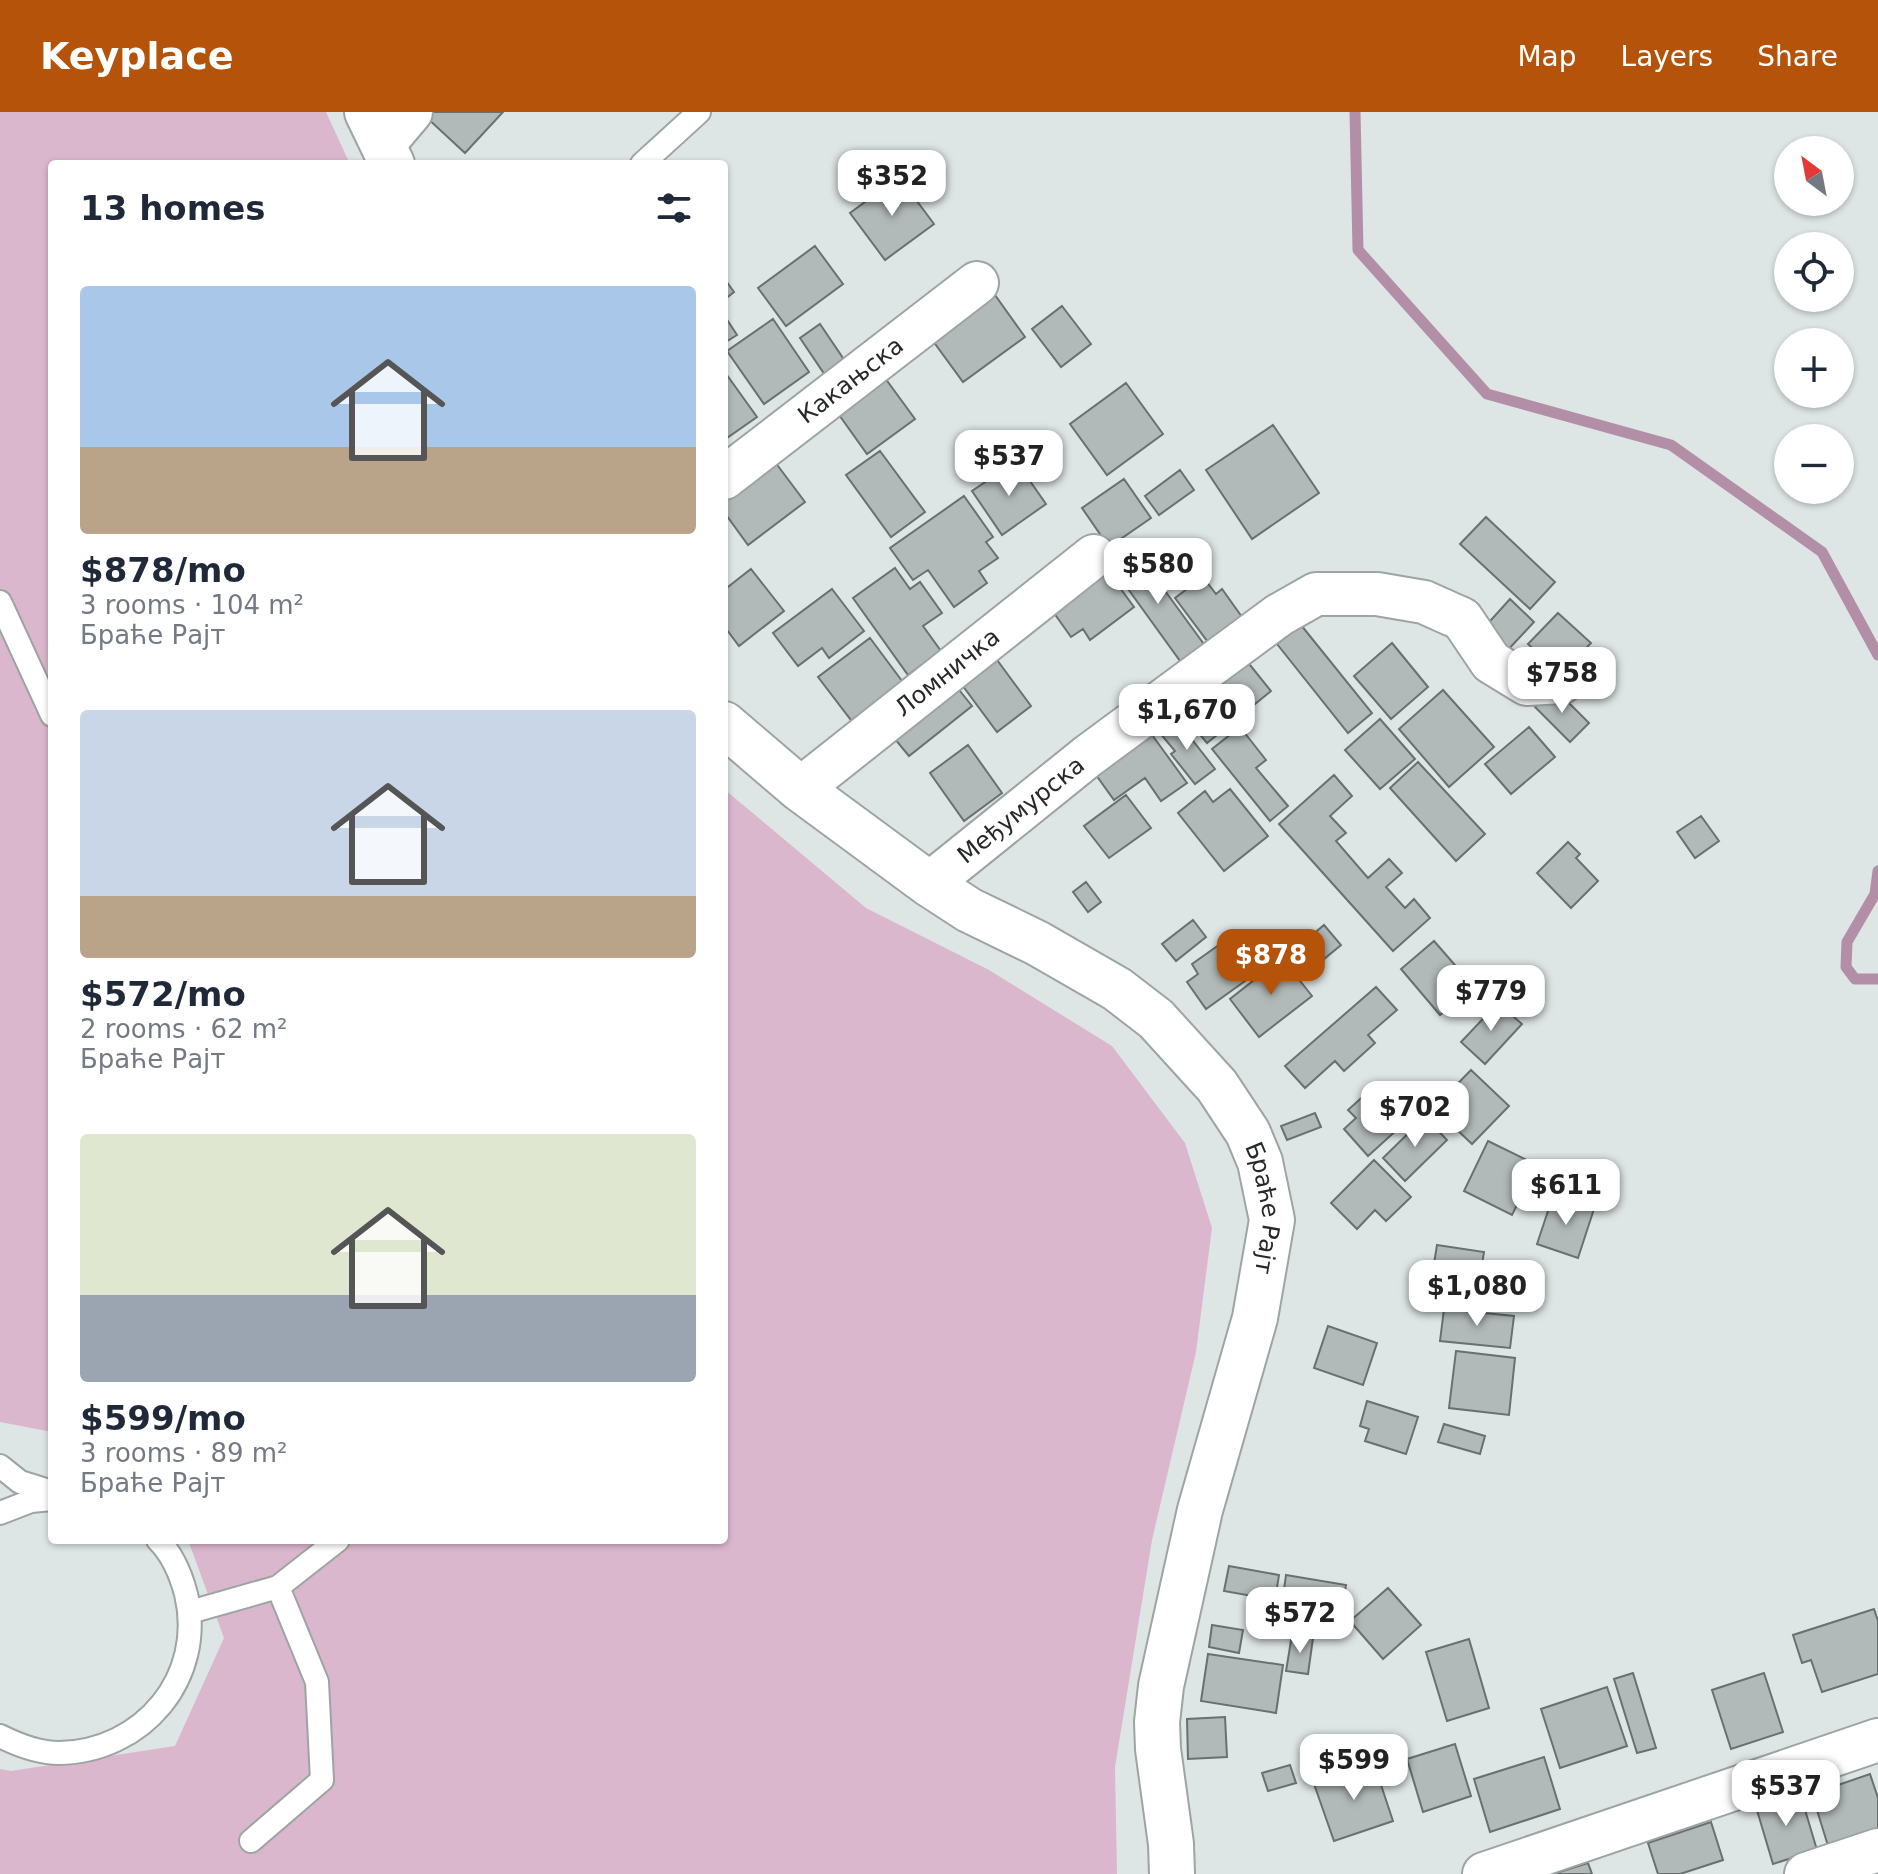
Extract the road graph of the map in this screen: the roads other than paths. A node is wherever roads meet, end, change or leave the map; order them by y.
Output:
1 (411, 112) edge
2 (699, 112) edge
3 (380, 140) edge
4 (646, 160) edge
5 (977, 283) dead end
6 (728, 475) edge
7 (1094, 556) dead end
8 (0, 602) edge
9 (1562, 682) dead end
10 (48, 706) edge
11 (728, 727) edge
12 (800, 789) junction
13 (929, 884) junction
14 (0, 1466) edge
15 (48, 1491) edge
16 (48, 1499) edge
17 (0, 1513) edge
18 (162, 1544) edge
19 (333, 1544) edge
20 (278, 1587) junction
21 (190, 1612) junction
22 (0, 1736) edge
23 (1878, 1740) edge
24 (251, 1841) dead end
25 (1878, 1850) edge
26 (1180, 1864) edge
27 (1484, 1874) edge
28 (1806, 1874) edge

1 - 3 street
2 - 4 lane
5 - 6 street, Какањска
7 - 12 street, Ломничка
8 - 10 lane
9 - 13 street, Међумурска
11 - 12 street, Браће Рајт
12 - 13 street, Браће Рајт
13 - 26 street, Браће Рајт
14 - 15 lane
16 - 17 lane
18 - 21 lane
19 - 20 lane
20 - 21 lane
20 - 24 lane
21 - 22 lane
23 - 27 street
25 - 28 street

